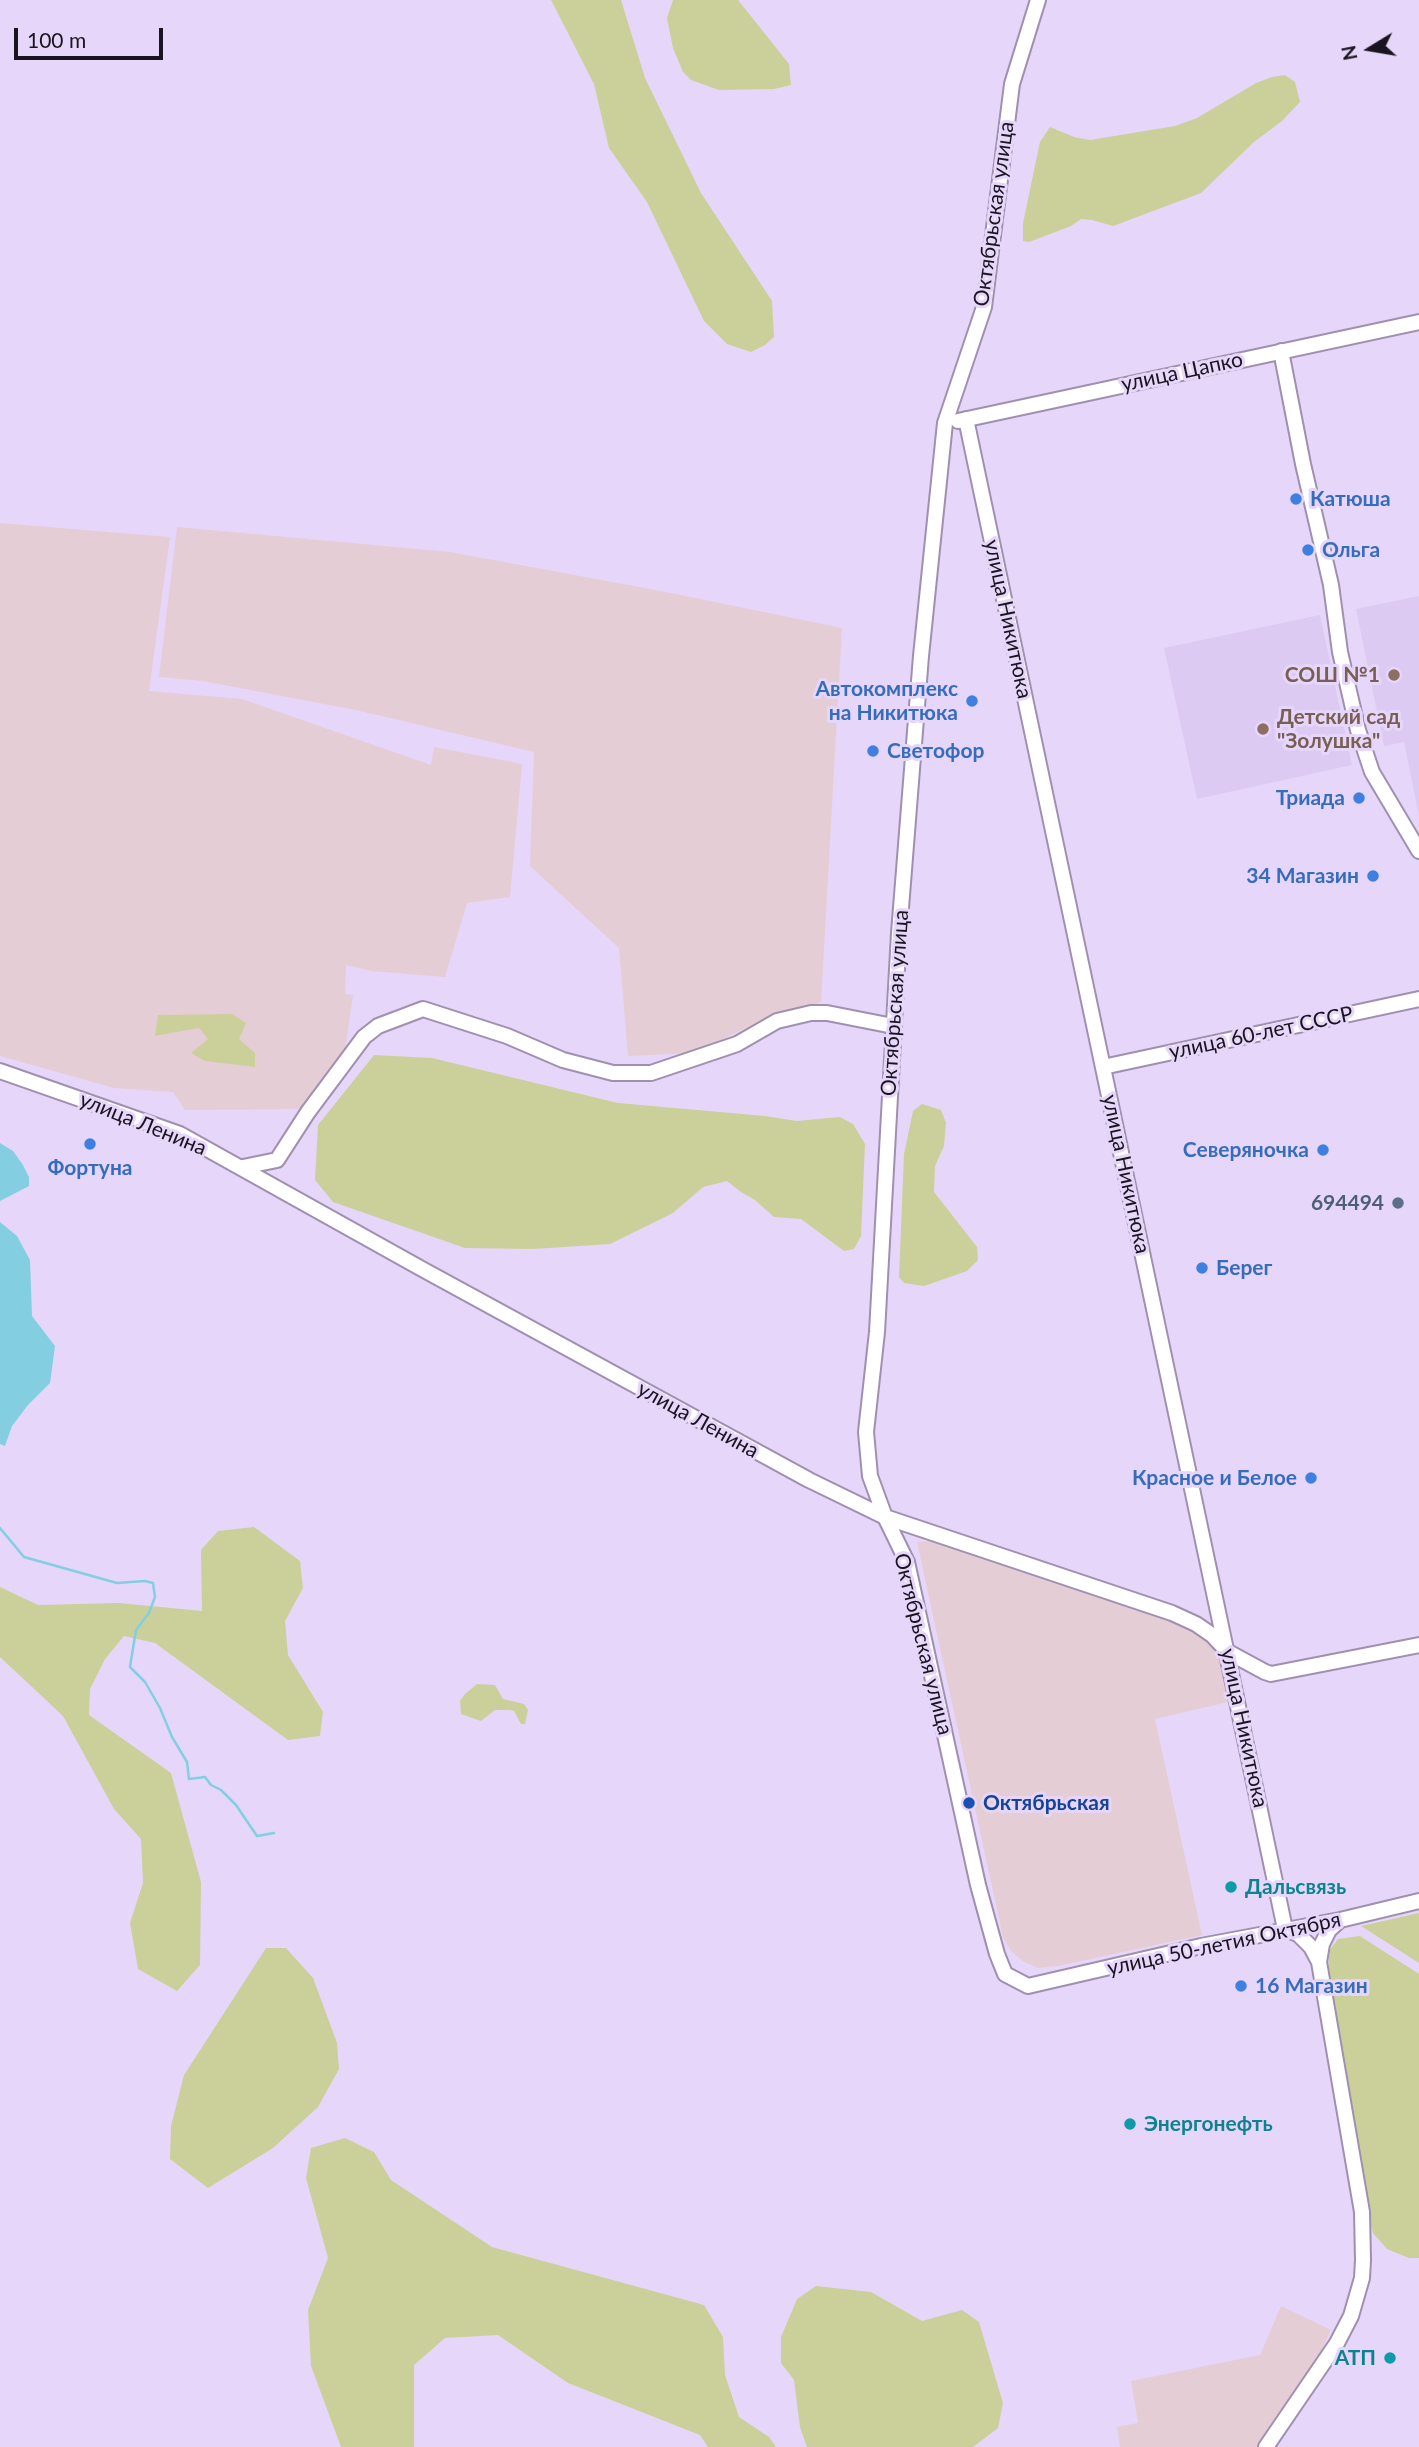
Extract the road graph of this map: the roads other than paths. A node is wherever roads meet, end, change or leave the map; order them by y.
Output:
1 (1038, 0) edge
2 (1419, 321) edge
3 (1281, 351) junction
4 (965, 419) junction
5 (944, 424) junction
6 (1419, 851) edge
7 (1419, 999) edge
8 (893, 1026) junction
9 (1103, 1067) junction
10 (0, 1071) edge
11 (277, 1160) junction
12 (243, 1167) junction
13 (278, 1187) junction
14 (885, 1517) junction
15 (1419, 1645) edge
16 (1228, 1652) junction
17 (1419, 1902) edge
18 (1340, 1920) junction
19 (1285, 1929) junction
20 (1319, 1962) junction
21 (1028, 1986) joint
22 (1266, 2447) edge

1 - 5 street, Октябрьская улица
2 - 3 street, улица Цапко
3 - 4 street, улица Цапко
3 - 6 street
4 - 5 street, улица Цапко
4 - 9 street, улица Никитюка
5 - 8 street, Октябрьская улица
7 - 9 street, улица 60-лет СССР
8 - 11 street
8 - 14 street, Октябрьская улица
9 - 16 street, улица Никитюка
10 - 12 street, улица Ленина
11 - 12 street
11 - 13 street
12 - 13 street, улица Ленина
13 - 14 street, улица Ленина
14 - 16 street, улица Ленина
14 - 21 street, Октябрьская улица
15 - 16 street, улица Ленина
16 - 19 street, улица Никитюка
17 - 18 street, улица 50-летия Октября
18 - 19 street, улица 50-летия Октября
18 - 20 street
19 - 20 street
19 - 21 street, улица 50-летия Октября
20 - 22 street

